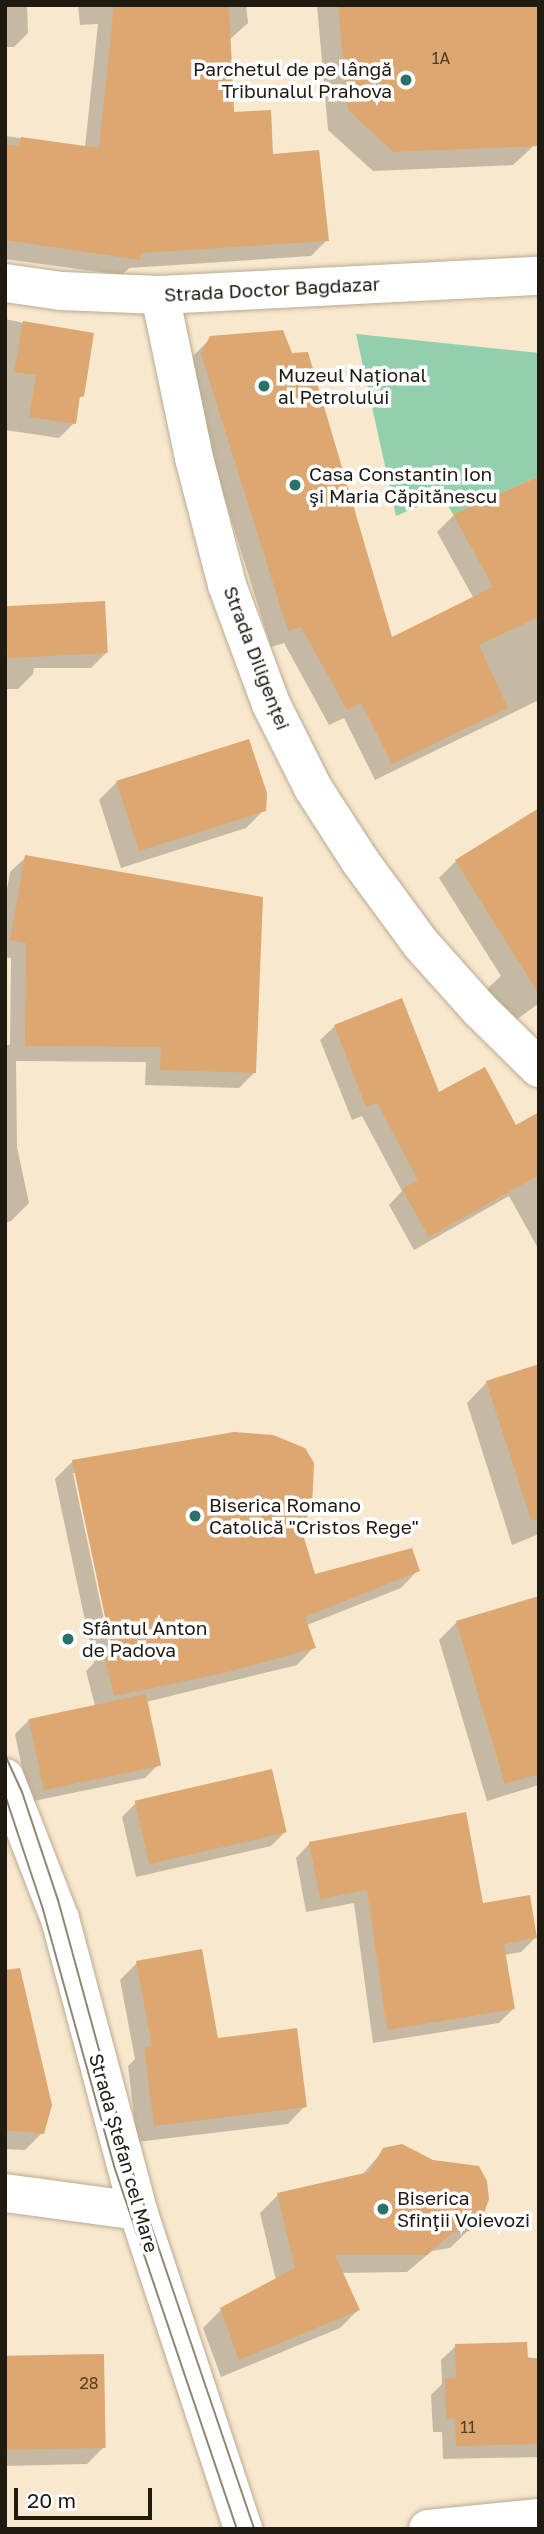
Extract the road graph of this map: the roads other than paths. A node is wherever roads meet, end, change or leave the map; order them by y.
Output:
1 (539, 276) edge
2 (5, 283) edge
3 (160, 295) junction
4 (539, 1068) edge
5 (5, 1777) edge
6 (5, 2193) edge
7 (138, 2211) junction
8 (539, 2518) edge
9 (243, 2529) edge
10 (428, 2529) edge

1 - 3 street, Strada Doctor Bagdazar
2 - 3 street, Strada Doctor Bagdazar
3 - 4 street, Strada Diligenței
5 - 7 street, Strada Ștefan cel Mare
6 - 7 street
7 - 9 street, Strada Ștefan cel Mare
8 - 10 street

